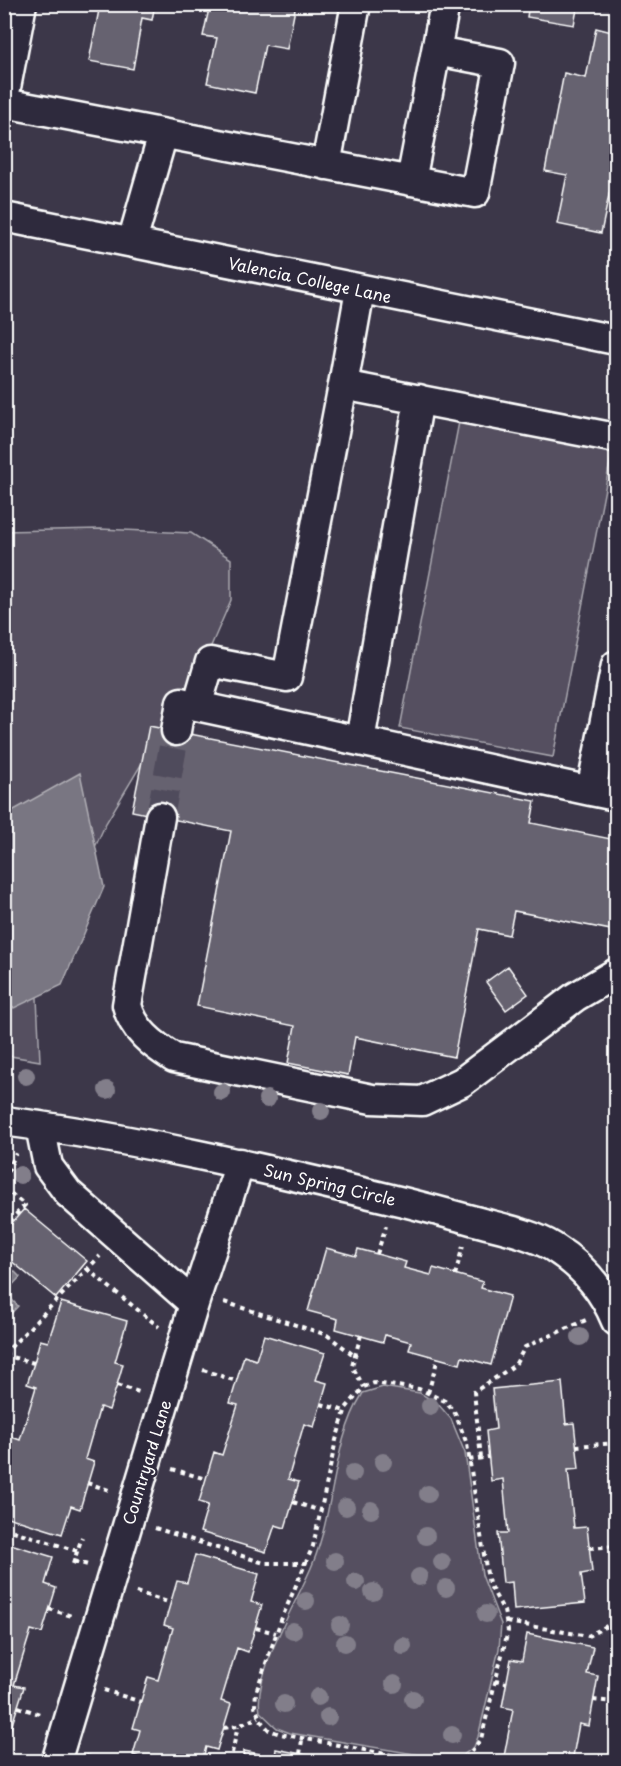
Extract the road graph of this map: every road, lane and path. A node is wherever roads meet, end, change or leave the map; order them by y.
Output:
1 (22, 4) edge
2 (356, 4) edge
3 (445, 4) edge
4 (436, 51) junction
5 (4, 98) edge
6 (4, 104) edge
7 (163, 134) junction
8 (327, 165) junction
9 (411, 181) junction
10 (4, 217) edge
11 (132, 242) junction
12 (360, 290) junction
13 (616, 340) edge
14 (343, 385) junction
15 (419, 399) junction
16 (616, 438) edge
17 (616, 665) edge
18 (197, 706) junction
19 (176, 731) tunnel mouth
20 (360, 741) junction
21 (604, 793) edge
22 (159, 817) tunnel mouth
23 (616, 973) edge
24 (4, 1121) edge
25 (40, 1126) junction
26 (240, 1163) junction
27 (4, 1188) edge
28 (4, 1227) edge
29 (118, 1237) junction
30 (87, 1269) junction
31 (196, 1299) junction
32 (614, 1315) edge
33 (361, 1335) dead end
34 (179, 1353) junction
35 (4, 1354) edge
36 (355, 1356) junction
37 (438, 1358) dead end
38 (33, 1362) dead end
39 (236, 1381) dead end
40 (364, 1387) junction
41 (428, 1393) junction
42 (321, 1404) dead end
43 (345, 1411) junction
44 (616, 1443) edge
45 (576, 1446) dead end
46 (489, 1457) dead end
47 (482, 1458) junction
48 (147, 1461) junction
49 (469, 1461) junction
50 (206, 1479) dead end
51 (292, 1502) dead end
52 (321, 1511) junction
53 (129, 1519) junction
54 (4, 1528) edge
55 (82, 1537) dead end
56 (616, 1546) edge
57 (590, 1548) dead end
58 (77, 1551) junction
59 (307, 1563) junction
60 (73, 1564) dead end
61 (110, 1584) junction
62 (171, 1603) dead end
63 (616, 1621) edge
64 (507, 1622) junction
65 (255, 1628) dead end
66 (276, 1633) junction
67 (495, 1681) junction
68 (80, 1683) junction
69 (507, 1683) dead end
70 (593, 1700) dead end
71 (141, 1702) dead end
72 (616, 1702) edge
73 (259, 1717) junction
74 (238, 1726) junction
75 (224, 1728) dead end
76 (302, 1740) junction
77 (300, 1754) dead end
78 (408, 1759) edge
79 (467, 1760) edge
80 (56, 1761) edge
81 (230, 1761) edge
82 (428, 1761) edge

1 - 5 street
2 - 8 street
3 - 4 street
4 - 9 street
4 - 9 street
6 - 7 street
7 - 8 street
7 - 11 street
8 - 9 street
10 - 11 street, Valencia College Lane
11 - 12 street, Valencia College Lane
12 - 13 street, Valencia College Lane
12 - 14 street
14 - 15 street
14 - 18 street
15 - 16 street
15 - 20 street
17 - 21 street
18 - 19 street
18 - 20 street
20 - 21 street
22 - 23 street
24 - 25 street, Sun Spring Circle
25 - 26 street, Sun Spring Circle
25 - 29 street
26 - 31 street, Countryard Lane
26 - 32 street, Sun Spring Circle
27 - 28 path
29 - 30 path
29 - 31 street
30 - 34 path
30 - 35 path
31 - 34 street, Countryard Lane
31 - 36 path
32 - 47 path
33 - 36 path
34 - 39 path
34 - 48 street, Countryard Lane
35 - 38 path
36 - 40 path
37 - 41 path
40 - 41 path
40 - 43 path
41 - 49 path
42 - 43 path
43 - 52 path
44 - 45 path
46 - 47 path
47 - 49 path
48 - 50 path
48 - 53 street, Countryard Lane
49 - 64 path
51 - 52 path
52 - 59 path
53 - 59 path
53 - 61 street, Countryard Lane
54 - 58 path
55 - 58 path
56 - 57 path
58 - 60 path
59 - 66 path
61 - 62 path
61 - 68 street, Countryard Lane
63 - 64 path
64 - 67 path
65 - 66 path
66 - 73 path
67 - 69 path
67 - 79 path
68 - 71 path
68 - 80 street, Countryard Lane
70 - 72 path
73 - 74 path
73 - 76 path
74 - 75 path
74 - 81 path
76 - 77 path
76 - 78 path
78 - 82 path

